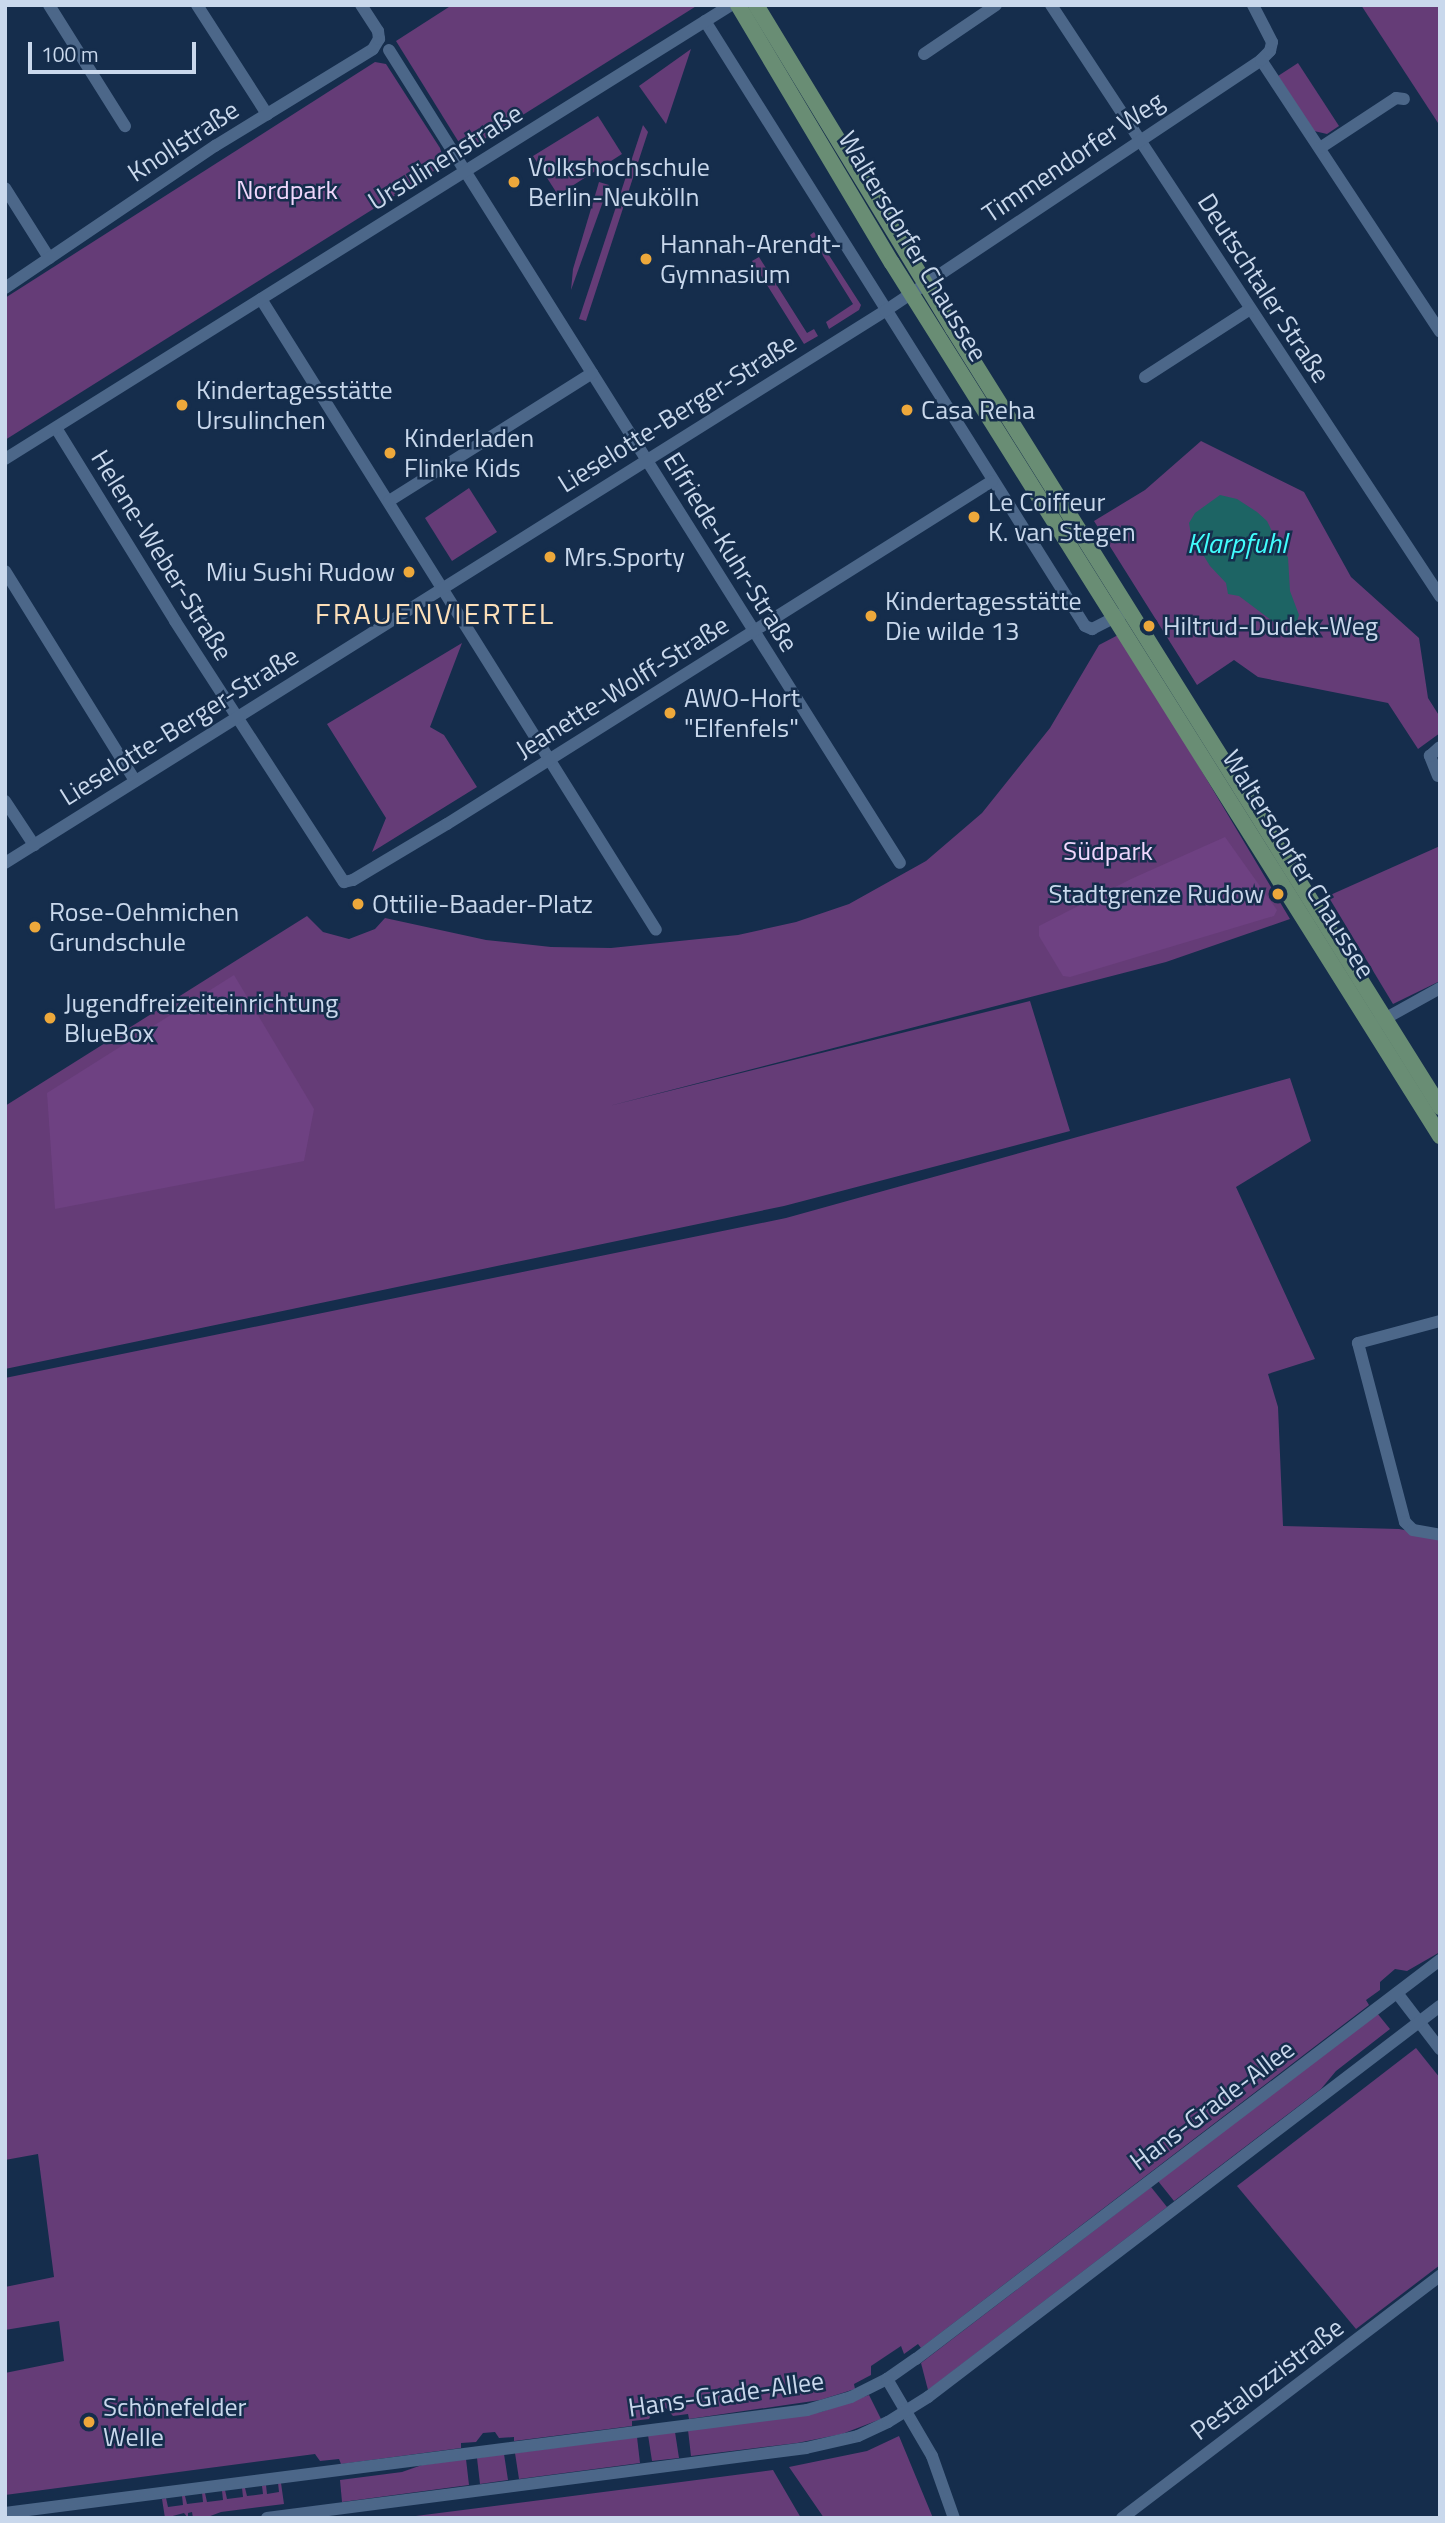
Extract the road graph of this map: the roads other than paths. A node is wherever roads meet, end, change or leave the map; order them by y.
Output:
1 (49, 5) edge
2 (197, 5) edge
3 (361, 5) edge
4 (731, 5) edge
5 (738, 5) edge
6 (756, 5) edge
7 (996, 5) edge
8 (1051, 5) edge
9 (1252, 5) edge
10 (705, 21) junction
11 (389, 50) dead end
12 (924, 54) dead end
13 (1261, 60) junction
14 (1404, 99) dead end
15 (267, 114) junction
16 (125, 126) dead end
17 (1139, 139) junction
18 (1320, 148) junction
19 (464, 172) junction
20 (5, 188) edge
21 (49, 258) junction
22 (926, 283) junction
23 (5, 288) edge
24 (911, 293) junction
25 (261, 299) junction
26 (1250, 309) junction
27 (885, 311) junction
28 (1440, 331) edge
29 (592, 373) junction
30 (1144, 377) dead end
31 (56, 428) junction
32 (5, 459) edge
33 (646, 460) junction
34 (992, 481) junction
35 (389, 501) junction
36 (5, 571) edge
37 (443, 587) junction
38 (1440, 596) edge
39 (1123, 613) junction
40 (754, 632) junction
41 (237, 717) junction
42 (1440, 747) edge
43 (549, 759) junction
44 (1438, 776) dead end
45 (135, 781) junction
46 (5, 801) edge
47 (34, 845) junction
48 (5, 863) edge
49 (900, 863) dead end
50 (344, 882) joint
51 (656, 930) dead end
52 (1440, 988) edge
53 (1378, 1023) junction
54 (1440, 1107) edge
55 (1440, 1136) edge
56 (1440, 1321) edge
57 (1440, 1535) edge
58 (1440, 1960) edge
59 (1397, 1993) junction
60 (1440, 2006) edge
61 (1420, 2021) junction
62 (1440, 2049) edge
63 (1440, 2276) edge
64 (887, 2379) junction
65 (908, 2411) junction
66 (5, 2513) edge
67 (267, 2518) edge
68 (954, 2518) edge
69 (1122, 2518) edge

1 - 16 street
2 - 15 street
3 - 15 street, Knollstraße
4 - 10 street, Ursulinenstraße
5 - 24 main road, Waltersdorfer Chaussee
6 - 22 main road, Waltersdorfer Chaussee
7 - 12 street
8 - 17 street, Deutschtaler Straße
9 - 13 street
10 - 19 street, Ursulinenstraße
10 - 27 street
11 - 19 street, Elfriede-Kuhr-Straße
13 - 17 street, Timmendorfer Weg
13 - 18 street
14 - 18 street
15 - 21 street, Knollstraße
17 - 22 street, Timmendorfer Weg
17 - 26 street, Deutschtaler Straße
18 - 28 street
19 - 25 street, Ursulinenstraße
19 - 29 street, Elfriede-Kuhr-Straße
20 - 21 street
21 - 23 street, Knollstraße
22 - 24 street, Timmendorfer Weg
22 - 39 main road, Waltersdorfer Chaussee
24 - 27 street, Lieselotte-Berger-Straße
24 - 39 main road, Waltersdorfer Chaussee
25 - 31 street, Ursulinenstraße
25 - 35 street
26 - 30 street
26 - 38 street, Deutschtaler Straße
27 - 33 street, Lieselotte-Berger-Straße
27 - 34 street
29 - 33 street, Elfriede-Kuhr-Straße
29 - 35 street
31 - 32 street, Ursulinenstraße
31 - 41 street, Helene-Weber-Straße
33 - 37 street, Lieselotte-Berger-Straße
33 - 40 street, Elfriede-Kuhr-Straße
34 - 39 street
34 - 40 street, Jeanette-Wolff-Straße
35 - 37 street
36 - 45 street
37 - 41 street, Lieselotte-Berger-Straße
37 - 43 street
39 - 53 main road, Waltersdorfer Chaussee
40 - 43 street, Jeanette-Wolff-Straße
40 - 49 street, Elfriede-Kuhr-Straße
41 - 45 street, Lieselotte-Berger-Straße
41 - 50 street, Helene-Weber-Straße
42 - 44 street
43 - 50 street, Jeanette-Wolff-Straße
43 - 51 street
45 - 47 street, Lieselotte-Berger-Straße
46 - 47 street
47 - 48 street, Lieselotte-Berger-Straße
52 - 53 street
53 - 54 main road, Waltersdorfer Chaussee
53 - 55 main road, Waltersdorfer Chaussee
56 - 57 street
58 - 59 street, Hans-Grade-Allee
59 - 61 street
59 - 64 street, Hans-Grade-Allee
60 - 61 street
61 - 62 street
61 - 65 street
63 - 69 street, Pestalozzistraße
64 - 65 street
64 - 66 street, Hans-Grade-Allee
65 - 67 street
65 - 68 street

